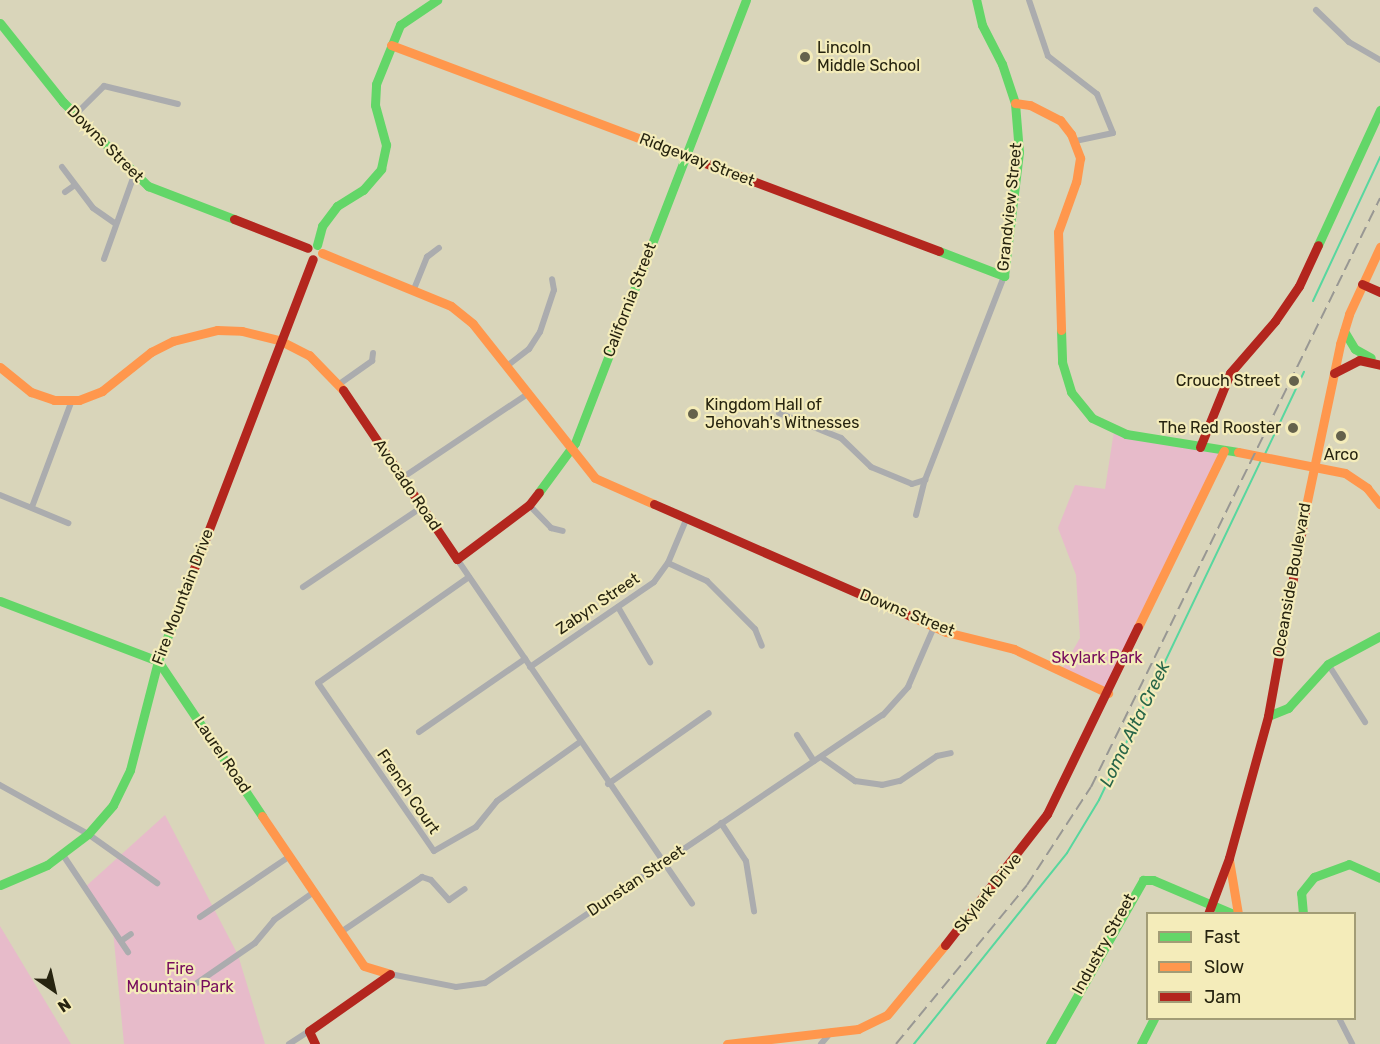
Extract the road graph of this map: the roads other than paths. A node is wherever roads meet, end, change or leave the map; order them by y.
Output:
1 (437, 0) edge
2 (746, 0) edge
3 (976, 0) edge
4 (1029, 0) edge
5 (1316, 10) dead end
6 (0, 23) edge
7 (391, 45) junction
8 (1380, 60) edge
9 (1015, 103) junction
10 (178, 104) dead end
11 (1380, 110) edge
12 (75, 115) junction
13 (1074, 141) junction
14 (686, 155) junction
15 (62, 166) dead end
16 (134, 175) junction
17 (75, 185) junction
18 (65, 192) dead end
19 (116, 224) junction
20 (1380, 247) edge
21 (316, 248) junction
22 (439, 248) dead end
23 (104, 259) dead end
24 (1004, 276) junction
25 (552, 279) dead end
26 (1362, 284) junction
27 (414, 289) junction
28 (1380, 292) edge
29 (1344, 331) junction
30 (279, 340) junction
31 (373, 353) dead end
32 (1380, 360) edge
33 (1380, 365) edge
34 (507, 366) junction
35 (0, 367) edge
36 (1334, 372) junction
37 (338, 385) junction
38 (529, 393) junction
39 (72, 400) junction
40 (779, 413) dead end
41 (1200, 447) junction
42 (570, 451) junction
43 (1224, 451) junction
44 (1313, 465) junction
45 (402, 478) junction
46 (925, 480) junction
47 (0, 495) edge
48 (1380, 504) edge
49 (529, 505) junction
50 (32, 507) junction
51 (422, 507) junction
52 (916, 515) dead end
53 (686, 520) junction
54 (69, 523) dead end
55 (563, 531) dead end
56 (457, 559) junction
57 (668, 563) junction
58 (469, 577) junction
59 (303, 587) dead end
60 (0, 601) edge
61 (618, 607) junction
62 (934, 627) junction
63 (1380, 636) edge
64 (762, 645) dead end
65 (525, 659) junction
66 (158, 661) junction
67 (650, 662) dead end
68 (1328, 664) junction
69 (530, 667) junction
70 (1108, 693) junction
71 (709, 714) dead end
72 (1268, 716) junction
73 (1365, 722) dead end
74 (419, 732) dead end
75 (797, 735) dead end
76 (580, 742) junction
77 (951, 753) dead end
78 (821, 757) junction
79 (814, 761) junction
80 (608, 784) junction
81 (0, 785) edge
82 (721, 824) junction
83 (88, 834) junction
84 (63, 855) junction
85 (290, 856) junction
86 (1229, 858) junction
87 (662, 864) junction
88 (1380, 878) edge
89 (157, 883) dead end
90 (0, 885) edge
91 (465, 889) dead end
92 (314, 891) junction
93 (692, 904) dead end
94 (1210, 909) edge
95 (754, 911) dead end
96 (1238, 912) edge
97 (1303, 912) edge
98 (200, 917) dead end
99 (341, 932) junction
100 (131, 934) dead end
101 (121, 941) junction
102 (128, 952) dead end
103 (390, 974) junction
104 (197, 983) dead end
105 (1153, 1020) edge
106 (1340, 1020) edge
107 (309, 1031) junction
108 (831, 1031) junction
109 (289, 1044) edge
110 (315, 1044) edge
111 (727, 1044) edge
112 (821, 1044) edge
113 (1050, 1044) edge
114 (1141, 1044) edge
115 (1352, 1044) edge

1 - 7 main road
2 - 14 main road, California Street
3 - 9 main road, Grandview Street
4 - 13 street
5 - 8 street
6 - 12 main road, Downs Street
7 - 14 main road, Ridgeway Street
7 - 21 main road
9 - 13 main road
9 - 24 main road, Grandview Street
10 - 12 street
11 - 41 main road
12 - 16 main road, Downs Street
13 - 41 main road
14 - 24 main road, Ridgeway Street
14 - 42 main road, California Street
15 - 17 street
16 - 19 street
16 - 21 main road, Downs Street
17 - 18 street
17 - 19 street
19 - 23 street
20 - 26 main road, Oceanside Boulevard
21 - 27 main road, Downs Street
21 - 30 main road, Fire Mountain Drive
22 - 27 street
24 - 46 street, Grandview Street
25 - 34 street
26 - 28 main road
26 - 29 main road, Oceanside Boulevard
27 - 34 main road, Downs Street
29 - 32 main road
29 - 36 main road, Oceanside Boulevard
30 - 37 main road, Avocado Road
30 - 39 main road, Avocado Road
30 - 66 main road, Fire Mountain Drive
31 - 37 street
33 - 36 main road
34 - 38 main road, Downs Street
35 - 39 main road, Avocado Road
36 - 44 main road, Oceanside Boulevard
37 - 45 main road, Avocado Road
38 - 42 main road, Downs Street
38 - 45 street
39 - 50 street
40 - 46 street
41 - 43 main road
42 - 49 main road, California Street
42 - 53 main road, Downs Street
43 - 44 main road
43 - 70 main road
44 - 48 main road
44 - 72 main road, Oceanside Boulevard
45 - 51 main road, Avocado Road
46 - 52 street, Grandview Street
47 - 50 street
49 - 55 street
49 - 56 main road, California Street
50 - 54 street
51 - 56 main road, Avocado Road
51 - 59 street
53 - 57 street, Zabyn Street
53 - 62 main road, Downs Street
56 - 58 street, Avocado Road
57 - 61 street, Zabyn Street
57 - 64 street
58 - 65 street, Avocado Road
58 - 76 street, French Court
60 - 66 main road
61 - 67 street
61 - 69 street, Zabyn Street
62 - 70 main road, Downs Street
62 - 78 street, Dunstan Street
63 - 68 main road
65 - 69 street, Avocado Road
65 - 74 street
66 - 83 main road, Fire Mountain Drive
66 - 85 main road, Laurel Road
68 - 72 main road
68 - 73 street
69 - 76 street, Avocado Road
70 - 108 main road, Skylark Drive
71 - 80 street
72 - 86 main road, Oceanside Boulevard
75 - 79 street
76 - 80 street, Avocado Road
77 - 78 street
78 - 79 street, Dunstan Street
79 - 82 street, Dunstan Street
80 - 87 street, Avocado Road
81 - 83 street
82 - 87 street, Dunstan Street
82 - 95 street
83 - 84 main road, Fire Mountain Drive
83 - 89 street
84 - 90 main road, Fire Mountain Drive
84 - 101 street
85 - 92 main road, Laurel Road
85 - 98 street
86 - 94 main road, Oceanside Boulevard
86 - 96 main road
87 - 93 street, Avocado Road
87 - 103 street, Dunstan Street
88 - 97 main road
91 - 99 street
92 - 99 main road, Laurel Road
92 - 104 street
94 - 113 main road, Industry Street
99 - 103 main road, Laurel Road
100 - 101 street
101 - 102 street
103 - 107 main road
105 - 114 main road
106 - 115 street
107 - 109 street
107 - 110 main road
108 - 111 main road, Skylark Drive
108 - 112 street

